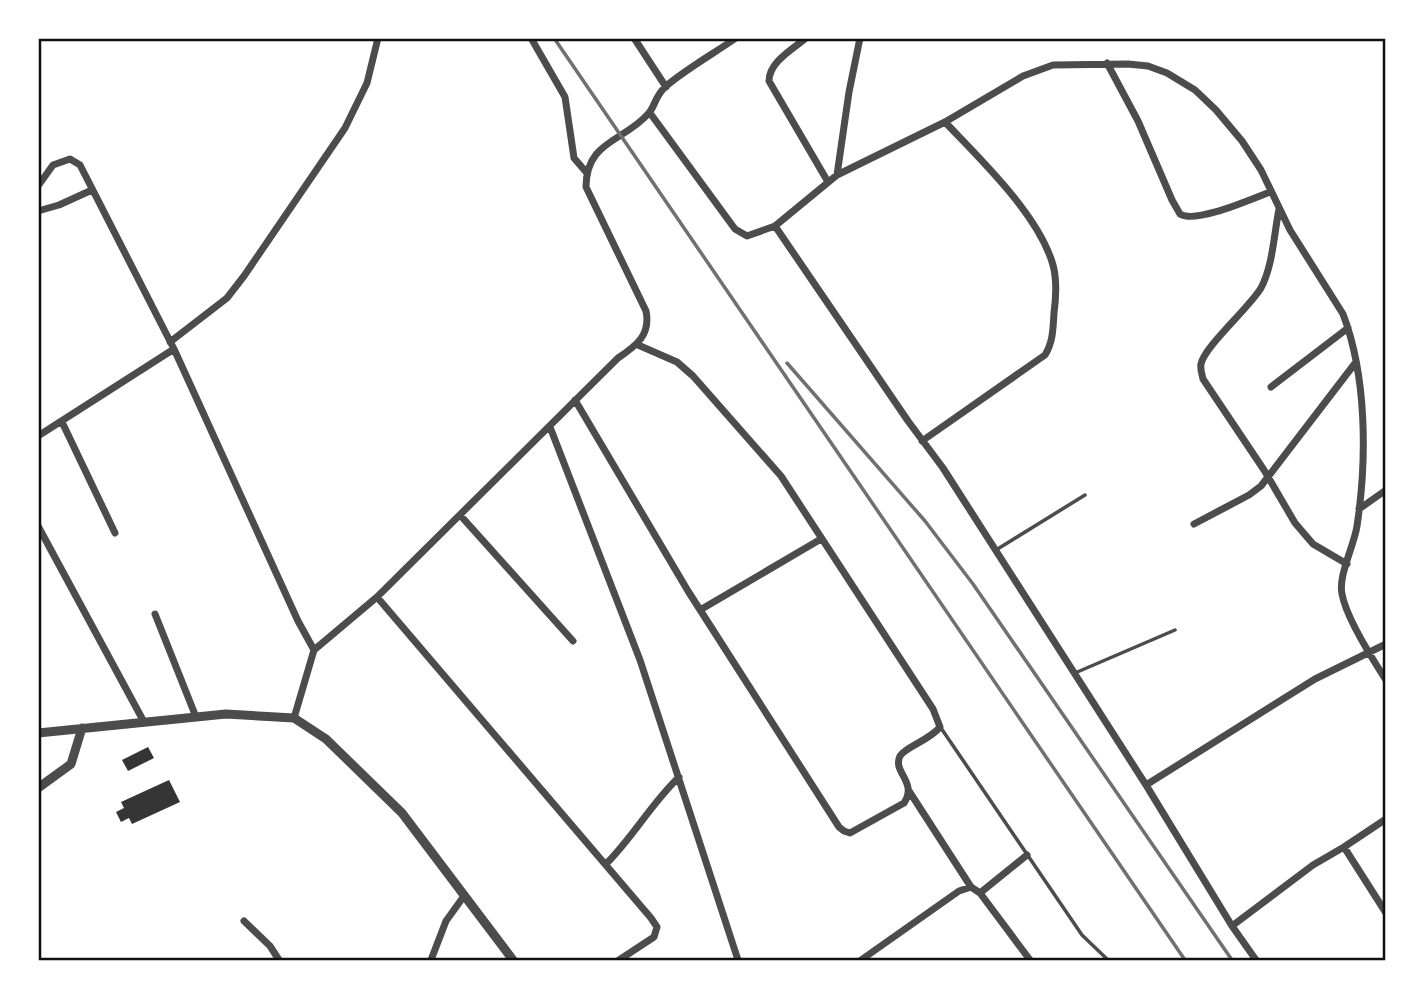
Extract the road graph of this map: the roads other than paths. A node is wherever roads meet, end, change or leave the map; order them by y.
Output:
1 (378, 38) edge
2 (531, 38) edge
3 (634, 38) edge
4 (736, 38) edge
5 (806, 38) edge
6 (860, 38) edge
7 (1107, 63) junction
8 (666, 86) junction
9 (650, 113) junction
10 (945, 122) junction
11 (586, 172) junction
12 (837, 175) junction
13 (828, 182) junction
14 (38, 186) edge
15 (92, 190) junction
16 (1270, 192) junction
17 (1279, 208) junction
18 (38, 211) edge
19 (775, 226) junction
20 (1348, 328) junction
21 (638, 345) junction
22 (172, 346) junction
23 (1356, 362) junction
24 (1271, 387) dead end
25 (575, 400) junction
26 (62, 422) junction
27 (550, 427) junction
28 (38, 436) edge
29 (922, 441) junction
30 (1268, 477) junction
31 (1385, 490) edge
32 (1085, 495) dead end
33 (1359, 509) junction
34 (460, 515) junction
35 (1194, 524) dead end
36 (38, 526) edge
37 (115, 533) dead end
38 (821, 539) junction
39 (996, 550) junction
40 (1347, 564) junction
41 (377, 597) junction
42 (700, 610) junction
43 (155, 614) dead end
44 (1175, 630) dead end
45 (573, 641) dead end
46 (1385, 644) edge
47 (314, 650) junction
48 (1369, 653) junction
49 (1075, 673) junction
50 (1385, 680) edge
51 (196, 717) junction
52 (294, 718) junction
53 (144, 722) junction
54 (940, 727) junction
55 (82, 728) junction
56 (38, 733) edge
57 (679, 777) junction
58 (1146, 785) junction
59 (38, 788) edge
60 (909, 790) junction
61 (1385, 819) edge
62 (1345, 847) junction
63 (1027, 855) junction
64 (606, 864) junction
65 (971, 887) junction
66 (980, 893) junction
67 (464, 896) junction
68 (1385, 913) edge
69 (244, 921) dead end
70 (1232, 926) junction
71 (279, 961) edge
72 (431, 961) edge
73 (513, 961) edge
74 (619, 961) edge
75 (738, 961) edge
76 (862, 961) edge
77 (1030, 961) edge
78 (1108, 961) edge
79 (1256, 961) edge

1 - 22 street
2 - 11 street
3 - 8 street
4 - 8 street
5 - 13 street
6 - 12 street
7 - 10 street
7 - 16 street
7 - 16 street
8 - 9 street
9 - 11 street
9 - 19 street
10 - 12 street
10 - 29 street
11 - 21 street
12 - 13 street
13 - 19 street
14 - 15 street
15 - 18 street
15 - 22 street
16 - 17 street
17 - 20 street
17 - 30 street
19 - 29 street
20 - 23 street
20 - 24 street
21 - 25 street
21 - 38 street
22 - 26 street
22 - 47 street
23 - 30 street
23 - 33 street
25 - 27 street
25 - 42 street
26 - 28 street
26 - 37 street
27 - 34 street
27 - 57 street
29 - 39 street
30 - 35 street
30 - 40 street
31 - 33 street
32 - 39 lane
33 - 40 street
34 - 41 street
34 - 45 street
36 - 53 street
38 - 42 street
38 - 54 street
39 - 49 street
40 - 48 street
41 - 47 street
41 - 64 street
42 - 60 street
43 - 51 street
44 - 49 lane
46 - 48 street
47 - 52 street
48 - 50 street
48 - 58 street
49 - 58 street
51 - 52 street
51 - 53 street
52 - 67 street
53 - 55 street
54 - 60 street
54 - 63 lane
55 - 56 street
55 - 59 street
57 - 64 street
57 - 75 street
58 - 70 street
60 - 65 street
61 - 62 street
62 - 68 street
62 - 70 street
63 - 66 street
63 - 78 lane
64 - 74 street
65 - 66 street
65 - 76 street
66 - 77 street
67 - 72 street
67 - 73 street
69 - 71 street
70 - 79 street

